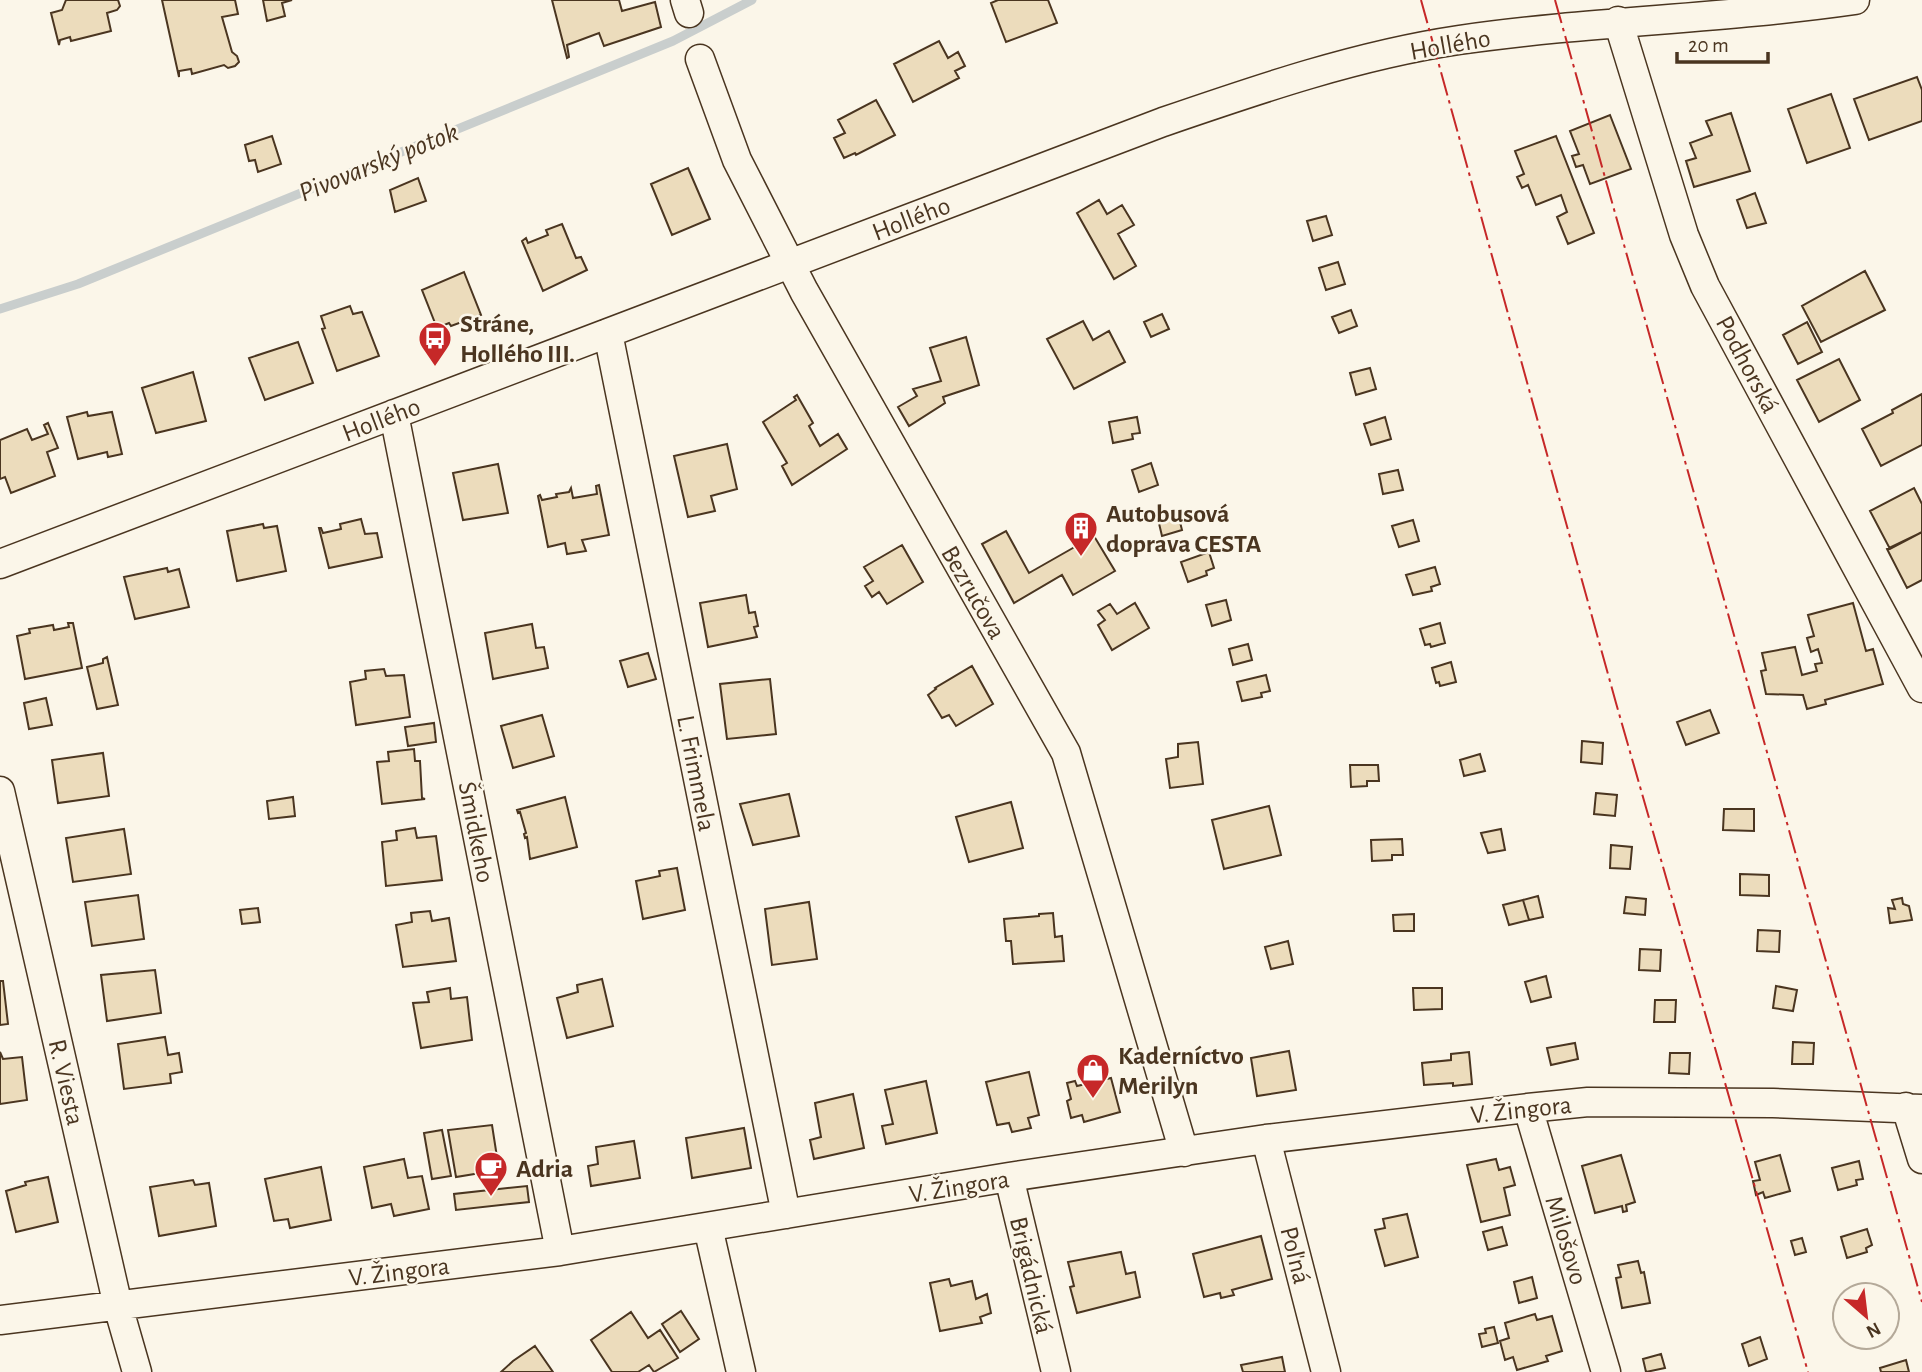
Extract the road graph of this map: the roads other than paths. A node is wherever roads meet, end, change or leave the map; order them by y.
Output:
1 (1855, 0) edge
2 (1618, 21) junction
3 (700, 59) dead end
4 (791, 264) junction
5 (608, 332) junction
6 (394, 414) junction
7 (0, 564) edge
8 (1922, 688) edge
9 (0, 792) edge
10 (1528, 1108) junction
11 (1914, 1108) edge
12 (1266, 1139) junction
13 (1184, 1152) junction
14 (1922, 1159) edge
15 (1009, 1177) junction
16 (786, 1214) junction
17 (708, 1227) junction
18 (560, 1251) junction
19 (118, 1306) junction
20 (0, 1320) edge
21 (137, 1372) edge
22 (741, 1372) edge
23 (1056, 1372) edge
24 (1326, 1372) edge
25 (1606, 1372) edge

1 - 2 street, Hollého
2 - 4 street, Hollého
2 - 8 street, Podhorská
3 - 4 street, Bezručova
4 - 5 street, Hollého
4 - 13 street, Bezručova
5 - 6 street, Hollého
5 - 16 street, L. Frimmela
6 - 7 street, Hollého
6 - 18 street, Šmidkeho
9 - 19 street, R. Viesta
10 - 11 street, V. Žingora
10 - 12 street, V. Žingora
10 - 25 street, Milošovo
11 - 14 street
12 - 13 street, V. Žingora
12 - 24 street, Poľná
13 - 15 street, V. Žingora
15 - 16 street, V. Žingora
15 - 23 street, Brigádnická
16 - 17 street, V. Žingora
17 - 18 street, V. Žingora
17 - 22 street
18 - 19 street, V. Žingora
19 - 20 street, V. Žingora
19 - 21 street, R. Viesta

